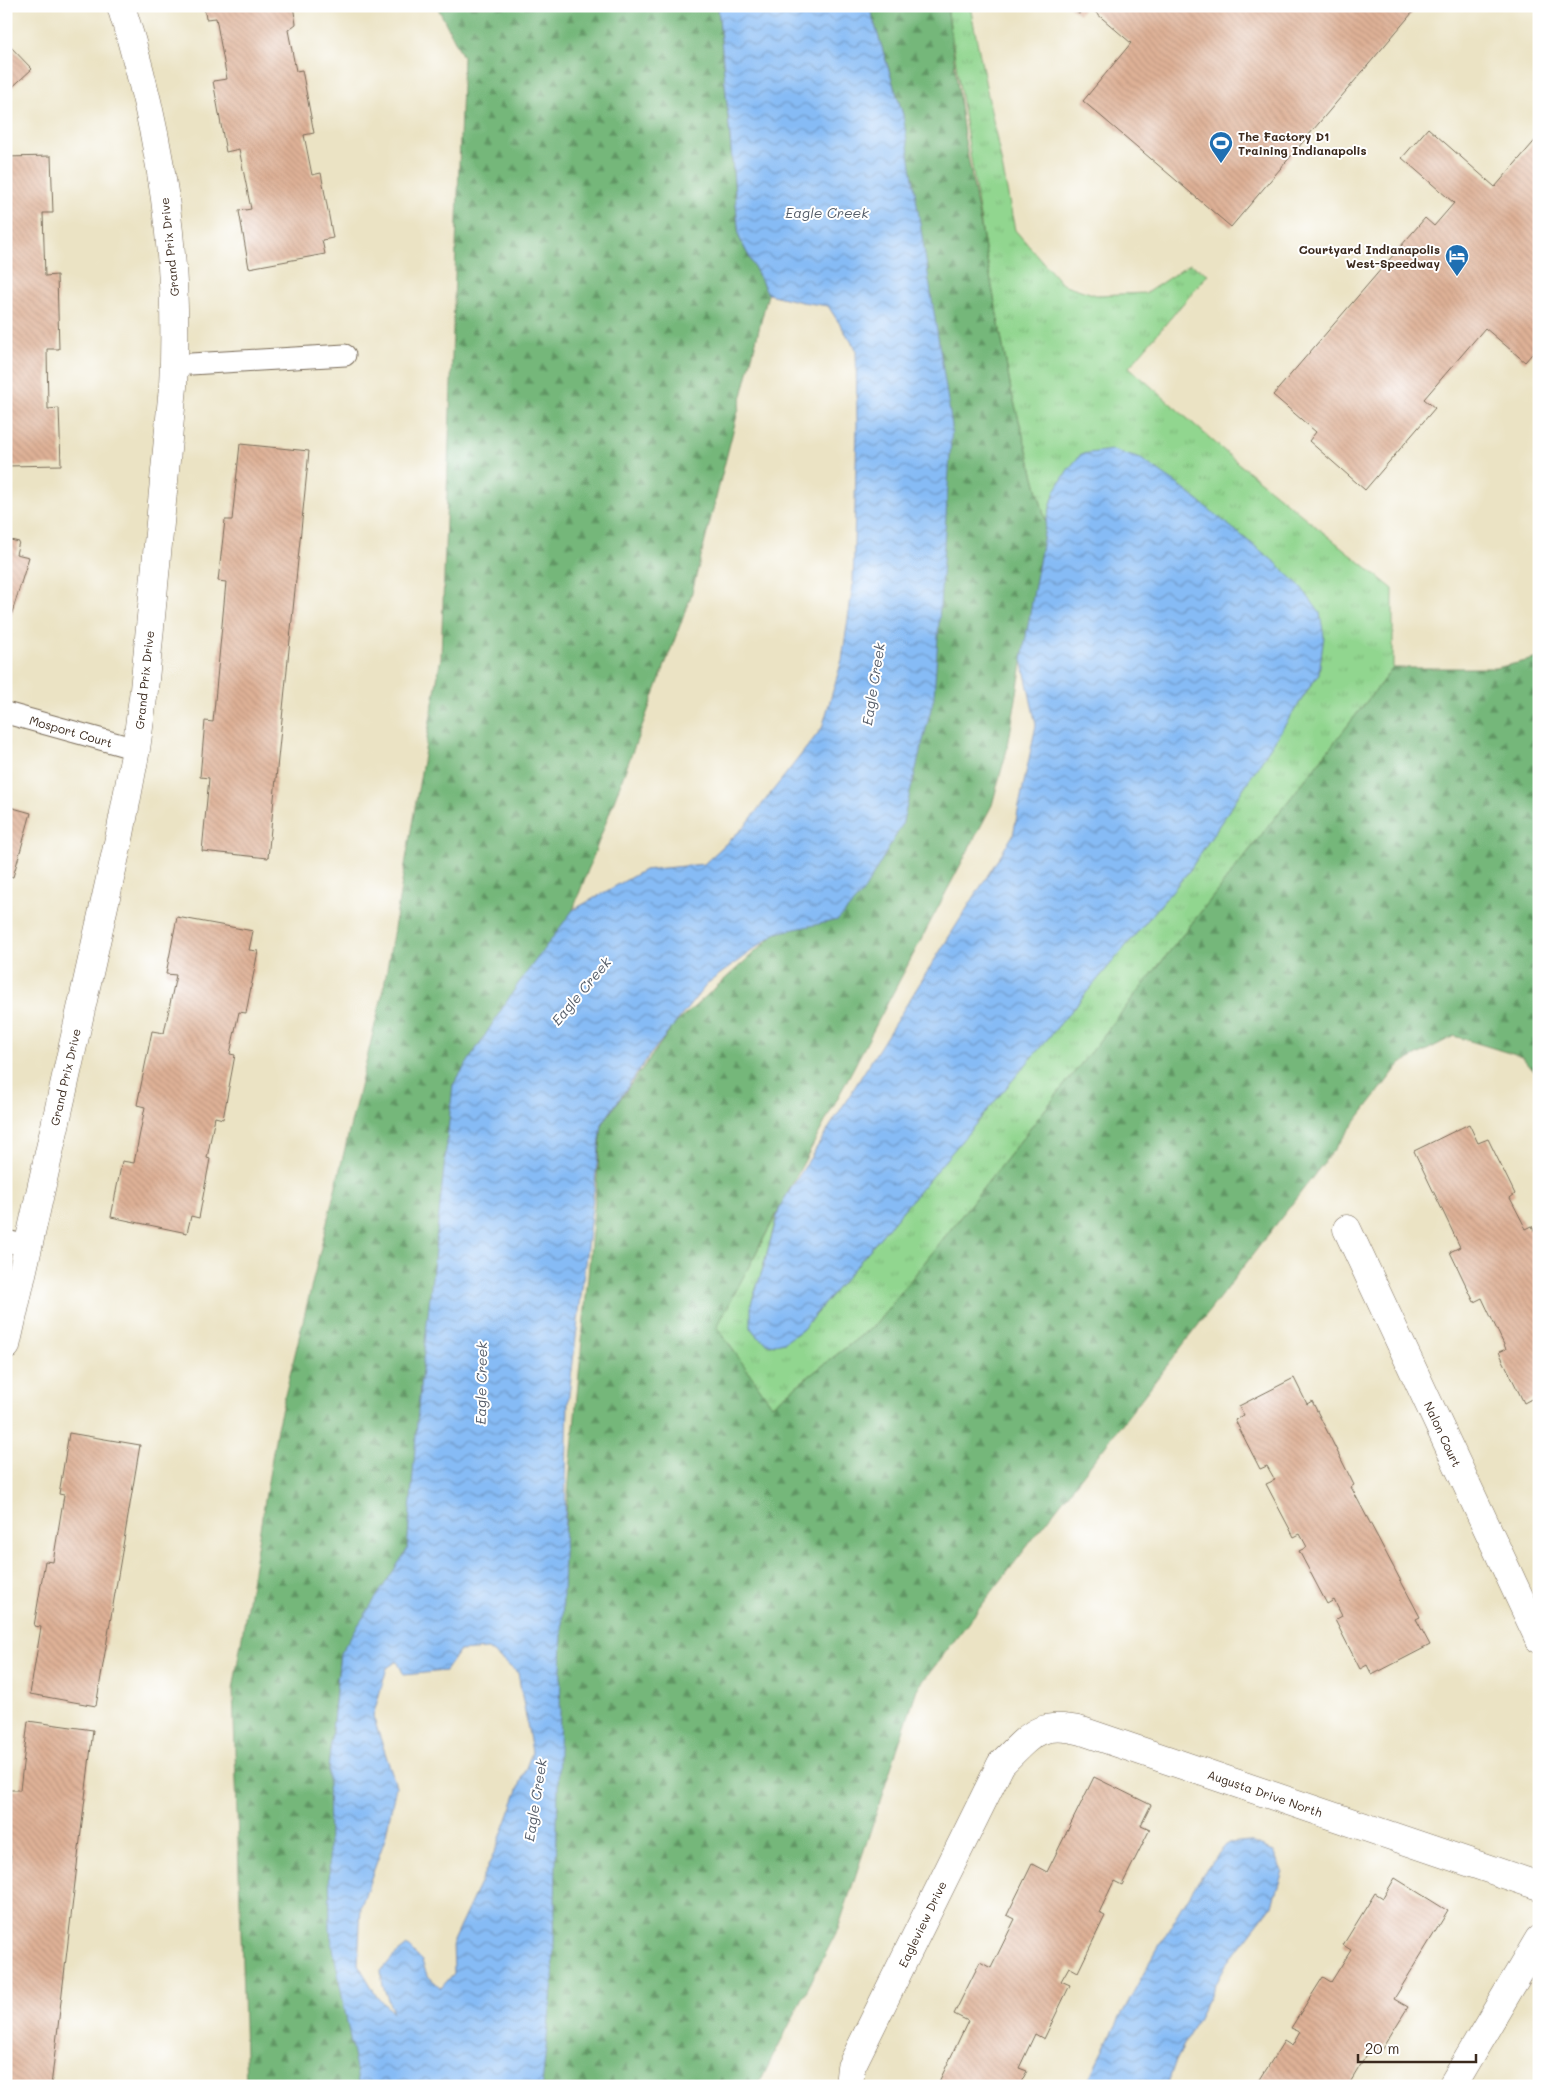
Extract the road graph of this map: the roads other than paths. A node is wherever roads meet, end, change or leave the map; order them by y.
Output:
1 (120, 7) edge
2 (345, 355) dead end
3 (174, 365) junction
4 (6, 713) edge
5 (136, 749) junction
6 (1347, 1229) dead end
7 (17, 1243) edge
8 (6, 1346) edge
9 (1539, 1640) edge
10 (1001, 1764) joint
11 (1539, 1886) edge
12 (1539, 1939) edge
13 (849, 2086) edge
14 (1452, 2086) edge

1 - 3 street, Grand Prix Drive
2 - 3 lane
3 - 5 street, Grand Prix Drive
4 - 5 lane, Mosport Court
5 - 7 street, Grand Prix Drive
6 - 9 street, Nalon Court
7 - 8 street, Grand Prix Drive
10 - 11 street, Augusta Drive North
10 - 13 street, Eagleview Drive
12 - 14 street

